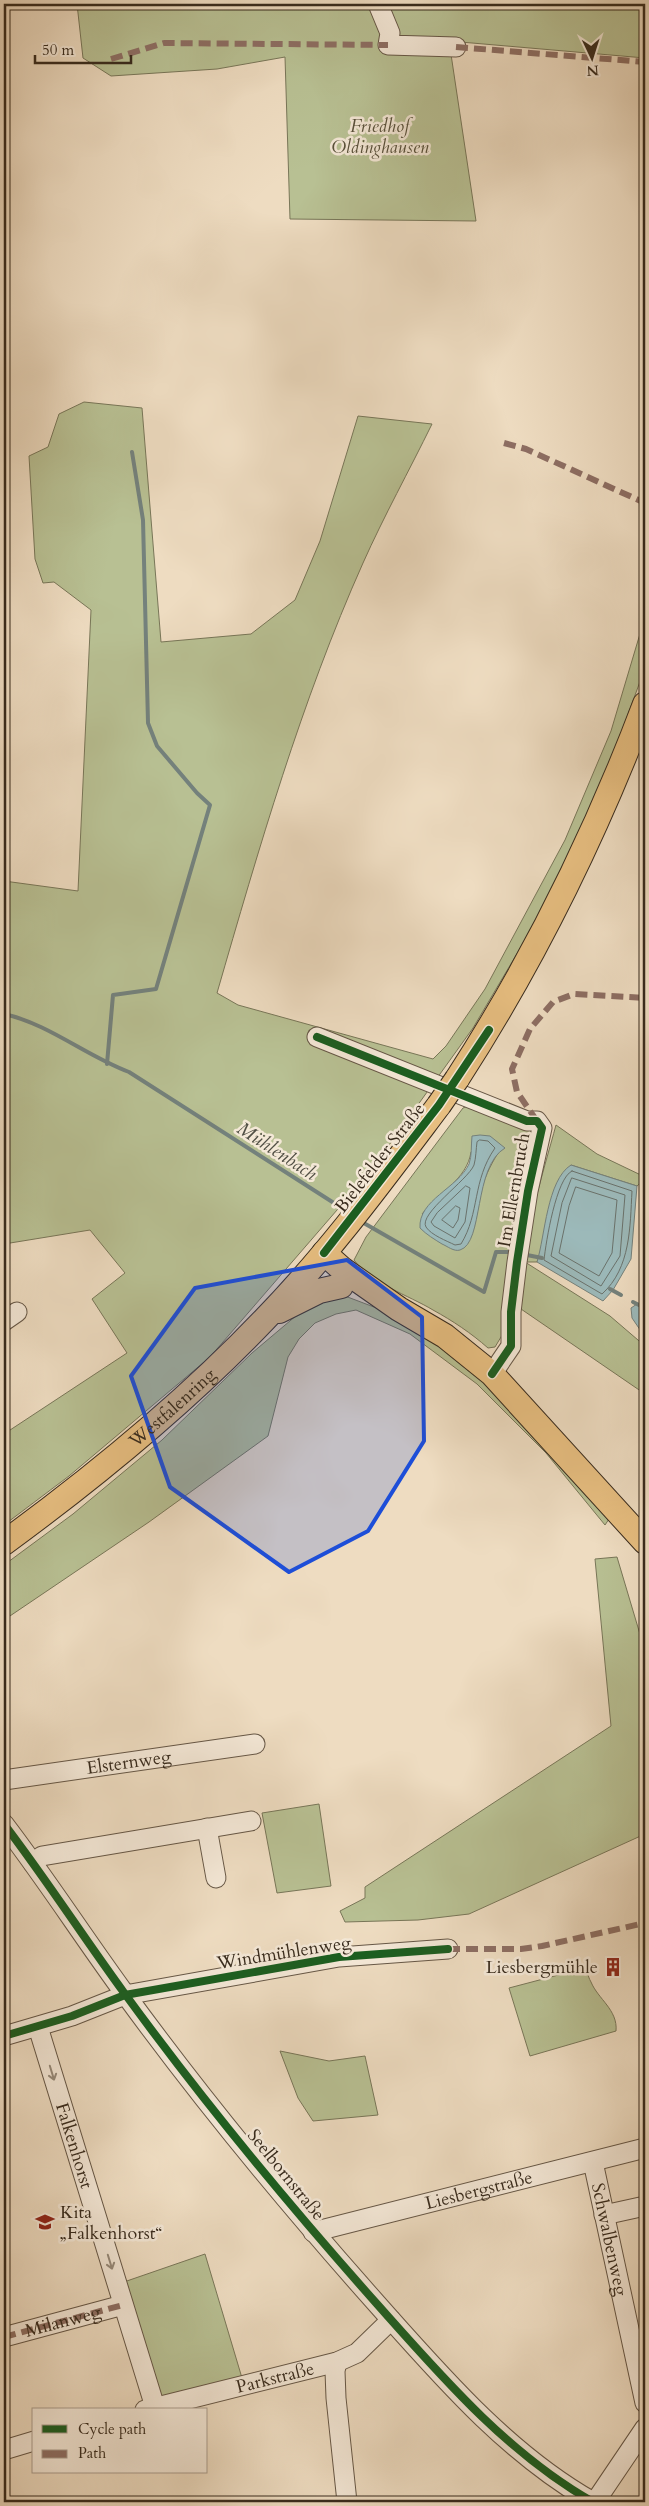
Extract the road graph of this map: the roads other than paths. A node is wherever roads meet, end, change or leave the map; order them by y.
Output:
1 (378, 4) edge
2 (456, 47) dead end
3 (645, 704) edge
4 (318, 1037) dead end
5 (319, 1259) junction
6 (341, 1286) junction
7 (399, 1309) junction
8 (267, 1318) junction
9 (492, 1374) junction
10 (645, 1542) edge
11 (4, 1543) edge
12 (255, 1744) dead end
13 (4, 1780) edge
14 (251, 1821) dead end
15 (4, 1824) edge
16 (207, 1828) junction
17 (33, 1862) junction
18 (216, 1878) dead end
19 (448, 1949) dead end
20 (125, 1995) junction
21 (38, 2026) junction
22 (4, 2036) edge
23 (645, 2148) edge
24 (593, 2162) junction
25 (645, 2206) edge
26 (604, 2215) junction
27 (313, 2232) junction
28 (123, 2305) junction
29 (391, 2320) junction
30 (637, 2325) edge
31 (4, 2337) edge
32 (337, 2362) junction
33 (645, 2403) edge
34 (150, 2408) edge
35 (645, 2427) edge
36 (32, 2442) edge
37 (4, 2450) edge
38 (347, 2502) edge
39 (594, 2502) edge

1 - 2 street
3 - 5 main road, Bielefelder Straße, bridge
4 - 9 street, Im Ellernbruch
5 - 6 main road
5 - 7 main road
5 - 8 main road, Westfalenring
6 - 7 main road
6 - 8 main road
7 - 9 main road
8 - 11 main road, Westfalenring
9 - 10 main road
12 - 13 street, Elsternweg
14 - 16 street
15 - 17 street, Seelbornstraße
16 - 17 street
16 - 18 street
17 - 20 street, Seelbornstraße
19 - 20 street, Windmühlenweg
20 - 21 street, Windmühlenweg
20 - 27 street, Seelbornstraße
21 - 22 street, Windmühlenweg
21 -> 28 street, Falkenhorst
23 - 24 street, Liesbergstraße
24 - 26 street, Schwalbenweg
24 - 27 street, Liesbergstraße
25 - 26 street
26 - 30 street, Schwalbenweg
27 - 29 street, Seelbornstraße
28 - 31 street, Milanweg
28 - 34 street, Falkenhorst
29 - 32 street, Parkstraße
29 - 39 street, Seelbornstraße
30 - 33 street, Schwalbenweg
32 - 34 street, Parkstraße
32 - 38 street
35 - 39 street
36 - 37 street

